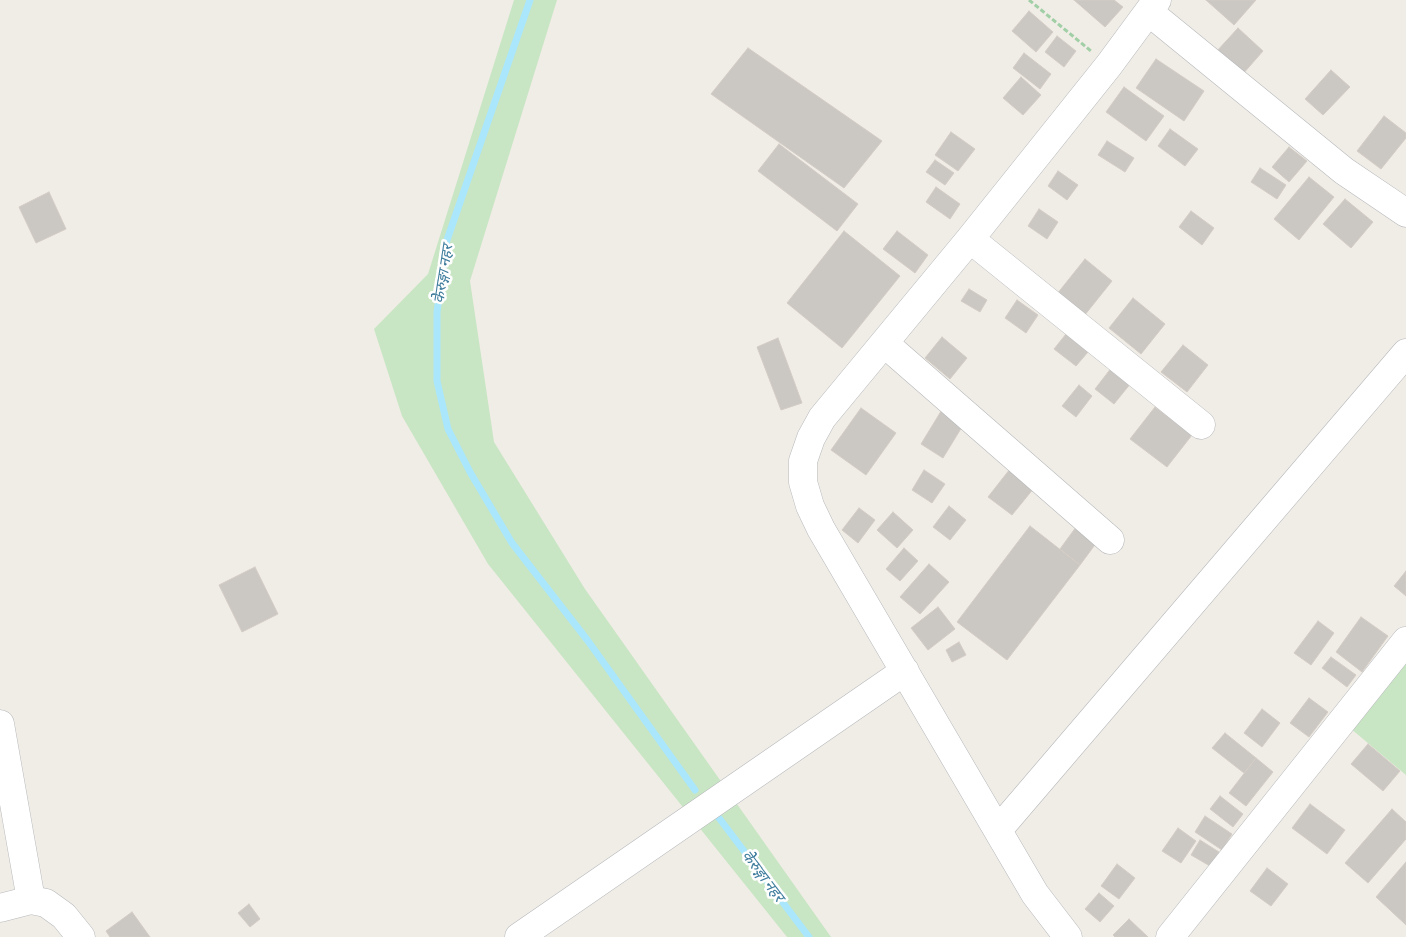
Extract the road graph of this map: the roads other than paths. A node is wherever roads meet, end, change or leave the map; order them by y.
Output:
1 (1153, 6) edge
2 (1406, 213) edge
3 (970, 239) junction
4 (884, 343) junction
5 (1406, 353) edge
6 (1201, 425) dead end
7 (1110, 540) dead end
8 (1406, 641) edge
9 (905, 671) junction
10 (0, 724) edge
11 (998, 830) junction
12 (31, 900) junction
13 (0, 908) edge
14 (81, 937) edge
15 (519, 937) edge
16 (1068, 937) edge
17 (1170, 937) edge

1 - 2 street
1 - 3 street
3 - 4 street
3 - 6 street
4 - 7 street
4 - 9 street
5 - 11 street
8 - 17 street
9 - 11 street
9 - 15 street
10 - 12 street
11 - 16 street
12 - 13 street
12 - 14 street

